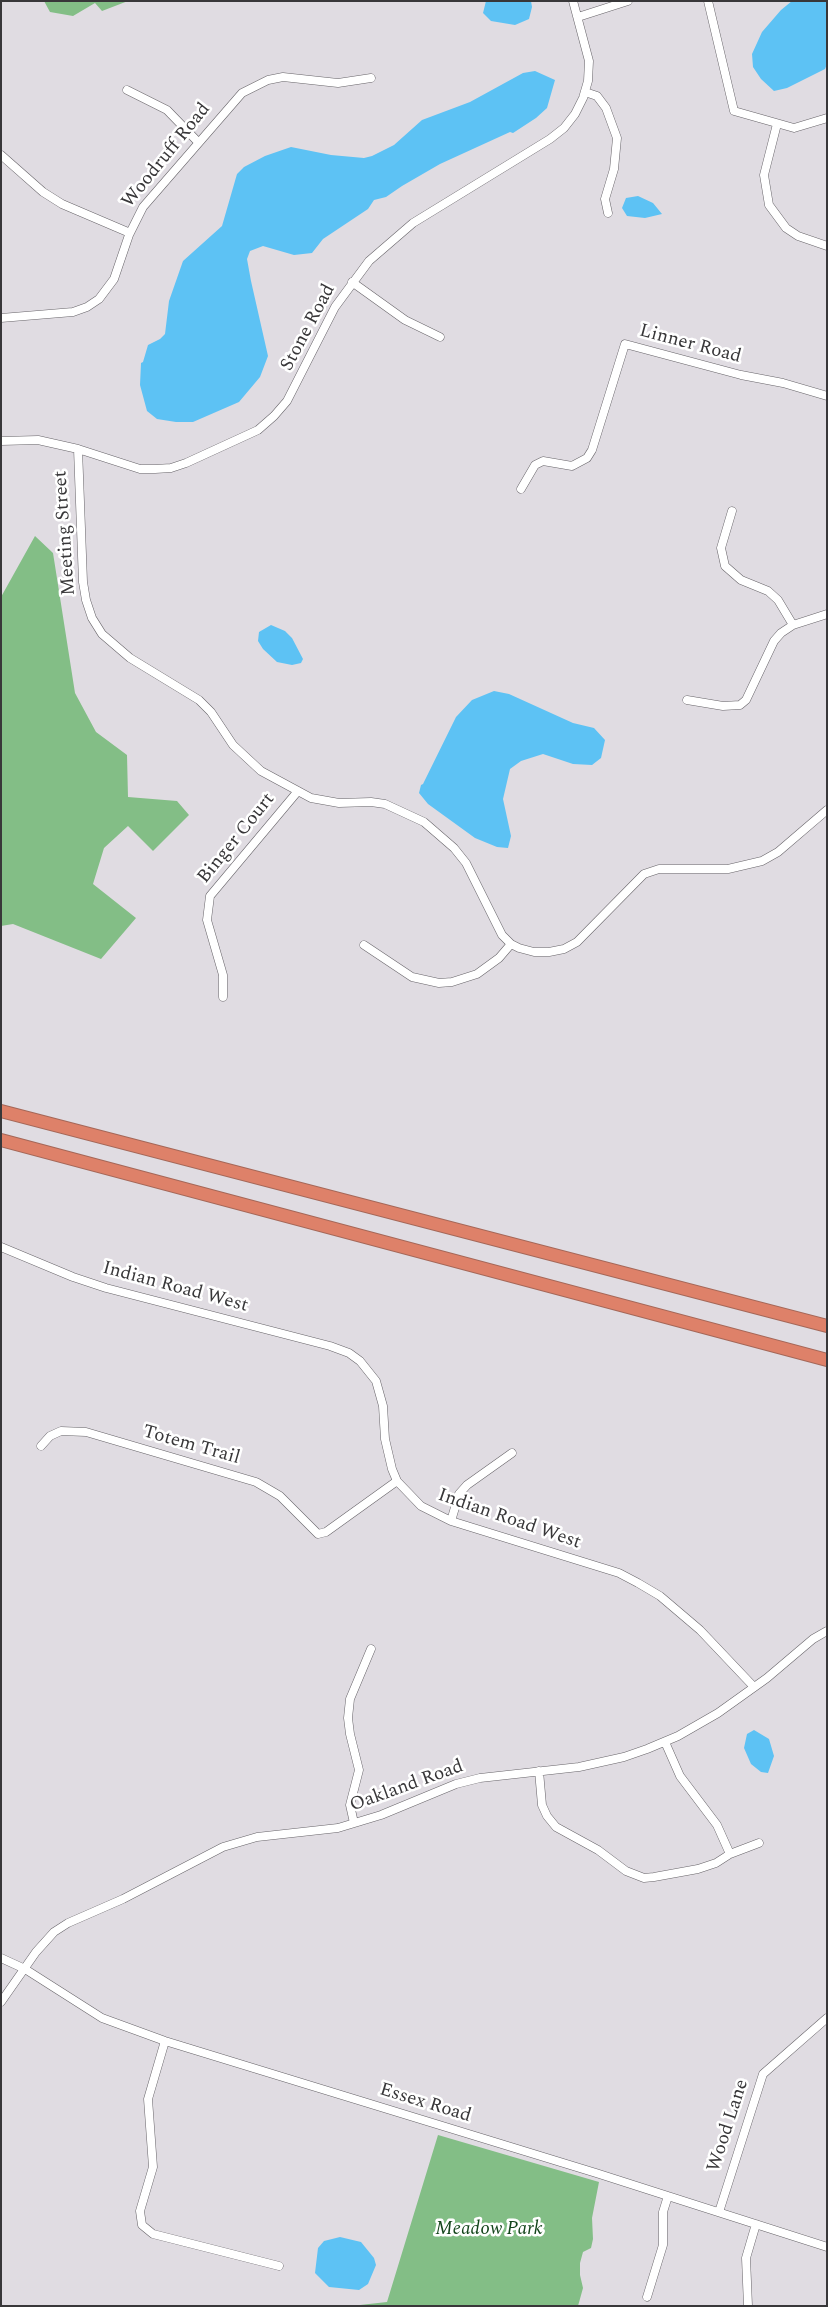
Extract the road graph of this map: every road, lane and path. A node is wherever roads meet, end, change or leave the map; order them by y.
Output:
1 (573, 1) edge
2 (628, 1) edge
3 (708, 1) edge
4 (578, 17) junction
5 (371, 78) dead end
6 (127, 90) dead end
7 (585, 92) junction
8 (827, 118) edge
9 (777, 124) junction
10 (198, 142) junction
11 (1, 155) edge
12 (608, 213) dead end
13 (130, 233) junction
14 (827, 246) edge
15 (352, 282) junction
16 (1, 318) edge
17 (440, 337) dead end
18 (827, 396) edge
19 (1, 440) edge
20 (78, 449) junction
21 (521, 489) dead end
22 (732, 511) dead end
23 (827, 614) edge
24 (793, 625) junction
25 (687, 700) dead end
26 (298, 791) junction
27 (827, 810) edge
28 (511, 944) junction
29 (364, 945) dead end
30 (223, 997) dead end
31 (1, 1111) edge
32 (1, 1140) edge
33 (1, 1248) edge
34 (827, 1326) edge
35 (827, 1360) edge
36 (41, 1446) dead end
37 (512, 1453) dead end
38 (397, 1481) junction
39 (451, 1520) junction
40 (827, 1631) edge
41 (371, 1649) dead end
42 (754, 1687) junction
43 (665, 1742) junction
44 (539, 1771) junction
45 (354, 1823) junction
46 (759, 1843) dead end
47 (730, 1854) junction
48 (1, 1958) edge
49 (25, 1969) junction
50 (1, 2002) edge
51 (827, 2018) edge
52 (165, 2041) junction
53 (668, 2196) junction
54 (719, 2212) junction
55 (756, 2224) junction
56 (827, 2247) edge
57 (279, 2266) dead end
58 (647, 2297) dead end
59 (748, 2306) edge

1 - 4 street, Stone Road
2 - 4 street
3 - 9 street
4 - 7 street, Stone Road
5 - 10 street, Woodruff Road
6 - 10 street
7 - 12 street
7 - 15 street, Stone Road
8 - 9 street
9 - 14 street
10 - 13 street, Woodruff Road
11 - 13 street
13 - 16 street, Woodruff Road
15 - 17 street
15 - 20 street, Stone Road
18 - 21 street, Linner Road
19 - 20 street, Stone Road
20 - 26 street, Meeting Street
22 - 24 street
23 - 24 street
24 - 25 street
26 - 28 street, Meeting Street
26 - 30 street, Binger Court
27 - 28 street
28 - 29 street
31 - 34 highway
32 - 35 highway
33 - 38 street, Indian Road West
36 - 38 street, Totem Trail
37 - 39 street
38 - 39 street, Indian Road West
39 - 42 street, Indian Road West
40 - 42 street, Oakland Road
41 - 45 street
42 - 43 street, Oakland Road
43 - 44 street, Oakland Road
43 - 47 street
44 - 45 street, Oakland Road
44 - 47 street
45 - 49 street, Oakland Road
46 - 47 street
48 - 49 street
49 - 50 street, Oakland Road
49 - 52 street, Essex Road
51 - 54 street, Wood Lane
52 - 53 street, Essex Road
52 - 57 street
53 - 54 street, Essex Road
53 - 58 street
54 - 55 street, Essex Road
55 - 56 street, Essex Road
55 - 59 street

